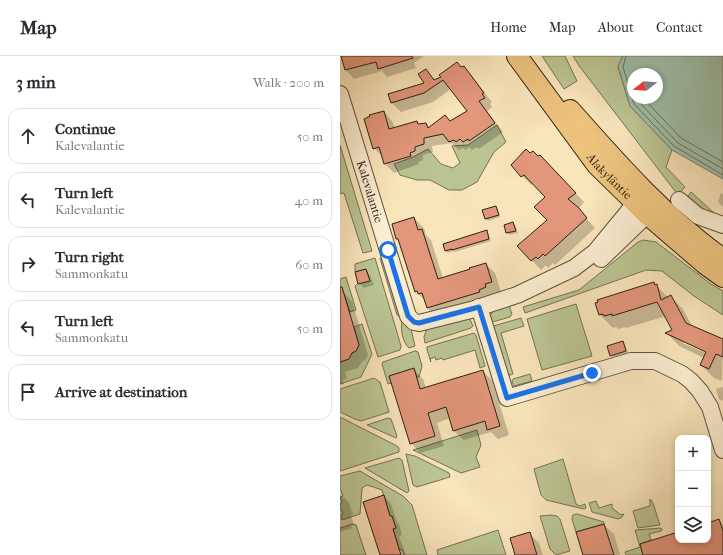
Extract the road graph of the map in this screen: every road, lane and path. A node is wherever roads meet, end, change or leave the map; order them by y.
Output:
1 (517, 56) edge
2 (528, 56) edge
3 (340, 94) edge
4 (679, 200) dead end
5 (646, 204) junction
6 (723, 225) edge
7 (723, 259) edge
8 (723, 277) edge
9 (479, 307) junction
10 (723, 450) edge

1 - 5 main road, Alakyläntie
2 - 5 main road, Alakyläntie
3 - 9 street, Kalevalantie
4 - 6 street
5 - 7 main road, Alakyläntie
5 - 8 main road, Alakyläntie
5 - 9 street, Kalevalantie
9 - 10 street

